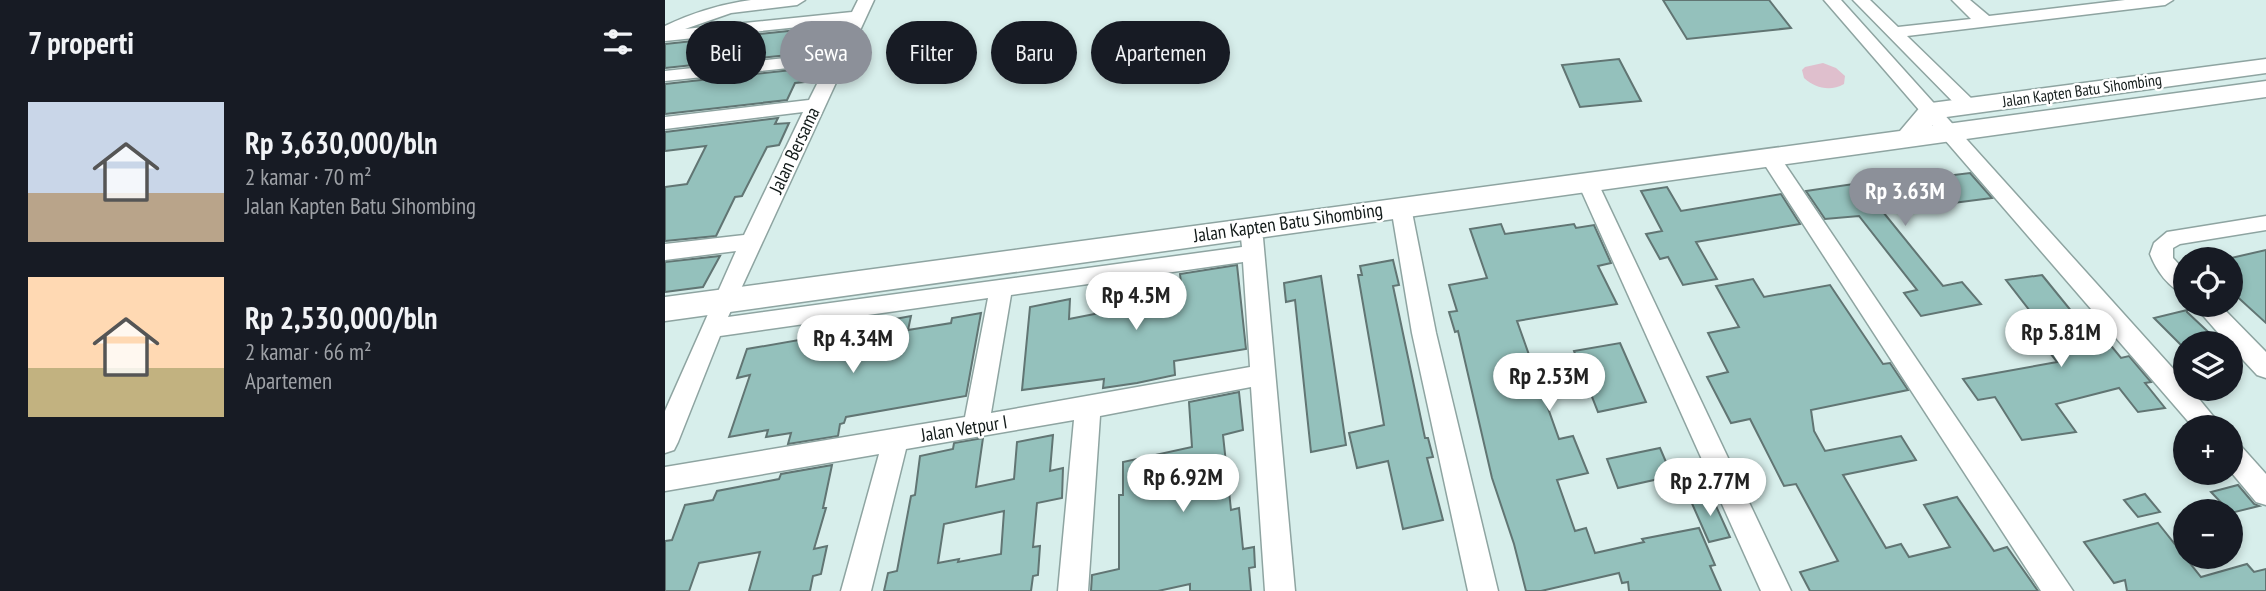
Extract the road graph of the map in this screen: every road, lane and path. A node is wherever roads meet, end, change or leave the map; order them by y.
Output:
1 (797, 0) edge
2 (1832, 0) edge
3 (1861, 0) edge
4 (1960, 0) edge
5 (2165, 0) edge
6 (834, 1) edge
7 (2072, 5) edge
8 (856, 11) edge
9 (1985, 22) junction
10 (1894, 33) junction
11 (665, 34) edge
12 (780, 64) edge
13 (2266, 65) edge
14 (665, 76) edge
15 (825, 84) edge
16 (2266, 89) edge
17 (1967, 105) junction
18 (815, 106) junction
19 (1931, 111) junction
20 (665, 123) edge
21 (1950, 132) junction
22 (1910, 136) junction
23 (1769, 156) junction
24 (1587, 181) junction
25 (1401, 207) junction
26 (2266, 223) edge
27 (1252, 240) junction
28 (750, 242) junction
29 (665, 252) edge
30 (2173, 273) edge
31 (1001, 290) junction
32 (723, 301) junction
33 (665, 309) edge
34 (2217, 317) edge
35 (712, 328) junction
36 (2266, 368) edge
37 (1263, 375) junction
38 (1087, 409) junction
39 (2198, 415) edge
40 (975, 426) junction
41 (896, 438) junction
42 (665, 442) edge
43 (2243, 467) edge
44 (665, 479) edge
45 (2266, 493) edge
46 (856, 591) edge
47 (1073, 591) edge
48 (1280, 591) edge
49 (1483, 591) edge
50 (1776, 591) edge
51 (2058, 591) edge

1 - 11 street
2 - 19 street
3 - 10 street
4 - 9 street
5 - 7 street
6 - 8 street
7 - 9 street
8 - 11 street
9 - 10 street
10 - 17 street
12 - 14 street
13 - 17 street, Jalan Kapten Batu Sihombing
15 - 18 street, Jalan Bersama
16 - 21 street, Jalan Kapten Batu Sihombing
17 - 19 street, Jalan Kapten Batu Sihombing
18 - 20 street
18 - 28 street, Jalan Bersama
19 - 21 street
19 - 22 street
21 - 22 street, Jalan Kapten Batu Sihombing
21 - 39 street
22 - 23 street, Jalan Kapten Batu Sihombing
23 - 24 street, Jalan Kapten Batu Sihombing
23 - 51 street
24 - 25 street, Jalan Kapten Batu Sihombing
24 - 50 street
25 - 27 street, Jalan Kapten Batu Sihombing
25 - 49 street
26 - 30 street
27 - 31 street
27 - 32 street, Jalan Kapten Batu Sihombing
27 - 37 street
28 - 29 street
28 - 32 street, Jalan Bersama
31 - 35 street
31 - 40 street
32 - 33 street, Jalan Kapten Batu Sihombing
32 - 35 street, Jalan Bersama
34 - 36 street
35 - 42 street, Jalan Bersama
37 - 38 street, Jalan Vetpur I
37 - 48 street
38 - 40 street, Jalan Vetpur I
38 - 47 street
40 - 41 street, Jalan Vetpur I
41 - 44 street, Jalan Vetpur I
41 - 46 street
43 - 45 street

